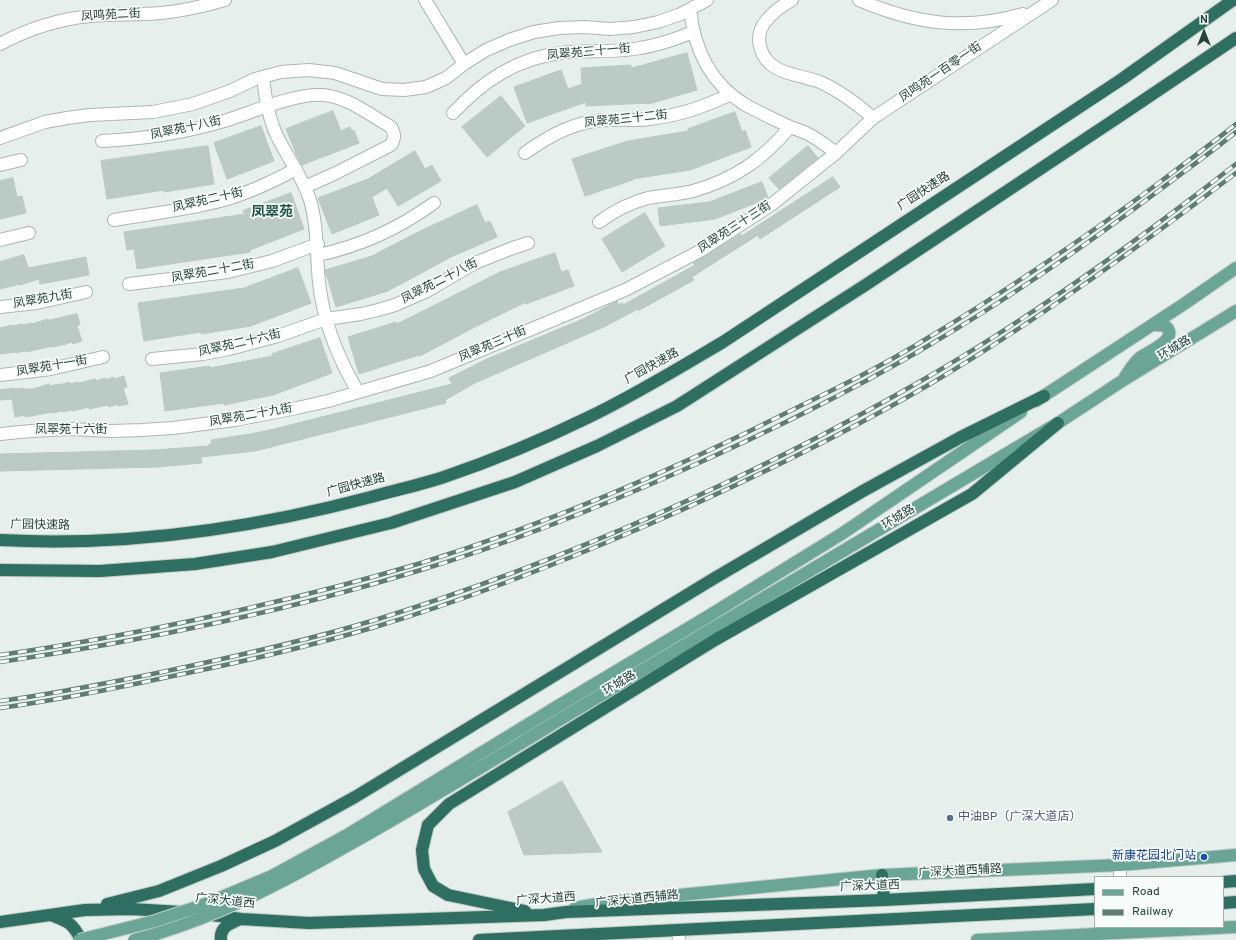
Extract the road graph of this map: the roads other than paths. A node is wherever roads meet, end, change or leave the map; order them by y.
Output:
1 (225, 0) edge
2 (425, 0) edge
3 (707, 0) edge
4 (792, 0) edge
5 (859, 0) edge
6 (1052, 0) edge
7 (1233, 0) edge
8 (690, 9) junction
9 (1036, 11) junction
10 (693, 32) junction
11 (1236, 38) edge
12 (0, 44) edge
13 (464, 64) junction
14 (263, 77) junction
15 (730, 94) junction
16 (267, 107) junction
17 (453, 113) dead end
18 (874, 118) junction
19 (790, 127) junction
20 (0, 138) edge
21 (102, 141) dead end
22 (525, 153) dead end
23 (836, 153) junction
24 (21, 160) dead end
25 (0, 165) edge
26 (296, 169) junction
27 (305, 187) junction
28 (434, 203) dead end
29 (114, 220) dead end
30 (599, 222) dead end
31 (29, 233) dead end
32 (0, 240) edge
33 (528, 243) dead end
34 (318, 249) junction
35 (1236, 268) edge
36 (129, 284) dead end
37 (626, 290) joint
38 (86, 292) dead end
39 (0, 307) edge
40 (1236, 312) edge
41 (326, 319) junction
42 (1152, 325) junction
43 (103, 357) dead end
44 (152, 359) dead end
45 (0, 375) edge
46 (1122, 381) junction
47 (358, 392) junction
48 (1044, 396) junction
49 (1058, 423) junction
50 (142, 430) joint
51 (0, 434) edge
52 (0, 540) edge
53 (0, 570) edge
54 (1236, 855) edge
55 (1120, 871) edge
56 (882, 875) junction
57 (1236, 881) edge
58 (1224, 882) edge
59 (1094, 889) edge
60 (884, 900) junction
61 (1236, 902) edge
62 (1224, 903) edge
63 (1094, 909) edge
64 (85, 910) junction
65 (566, 912) junction
66 (50, 915) junction
67 (544, 915) junction
68 (242, 919) junction
69 (0, 922) edge
70 (1236, 927) edge
71 (1217, 928) edge
72 (1224, 928) edge
73 (1124, 933) edge
74 (678, 935) edge
75 (80, 940) edge
76 (134, 940) edge
77 (221, 940) edge
78 (479, 940) edge
79 (977, 940) edge

1 - 12 street, 凤鸣苑二街
2 - 13 street
3 - 8 street
4 - 18 street
5 - 9 street
6 - 9 street, 凤鸣苑一百零一街
7 - 52 highway, 广园快速路
8 - 10 street
8 - 13 street
9 - 18 street, 凤鸣苑一百零一街
10 - 15 street
10 - 17 street, 凤翠苑三十一街
11 - 53 highway
13 - 14 street
14 - 16 street
14 - 20 street
15 - 19 street
15 - 22 street, 凤翠苑三十二街
16 - 21 street, 凤翠苑十八街
16 - 26 street
16 - 27 street, 凤翠苑十八街
18 - 23 street, 凤鸣苑一百零一街
19 - 23 street
19 - 30 street
23 - 37 street, 凤翠苑三十三街
24 - 25 street
26 - 27 street
26 - 29 street, 凤翠苑二十街
27 - 34 street
28 - 34 street, 凤翠苑二十二街
31 - 32 street
33 - 41 street, 凤翠苑二十八街
34 - 36 street, 凤翠苑二十二街
34 - 41 street
35 - 42 main road, 环城路
37 - 47 street, 凤翠苑三十街
38 - 39 street, 凤翠苑九街
40 - 46 main road, 环城路
41 - 44 street, 凤翠苑二十六街
41 - 47 street
42 - 46 main road
42 - 48 main road, 环城路
43 - 45 street, 凤翠苑十一街
46 - 49 main road, 环城路
47 - 50 street, 凤翠苑二十九街
48 - 64 highway
48 - 75 main road, 环城路, bridge
49 - 67 highway
49 - 76 main road, 环城路, bridge
50 - 51 street, 凤翠苑十六街
54 - 55 main road, 广深大道西辅路
55 - 56 main road, 广深大道西辅路
56 - 60 highway
56 - 65 main road, 广深大道西辅路
57 - 58 highway
59 - 60 highway, 广深大道西
60 - 65 highway, 广深大道西
61 - 62 highway
63 - 74 highway
64 - 66 highway, 广深大道西
64 - 68 highway, 广深大道西
65 - 67 highway, 广深大道西
66 - 69 highway, 广深大道西
66 - 75 highway
67 - 68 highway, 广深大道西
68 - 77 highway
70 - 72 main road
71 - 73 main road
73 - 79 main road
74 - 78 highway

